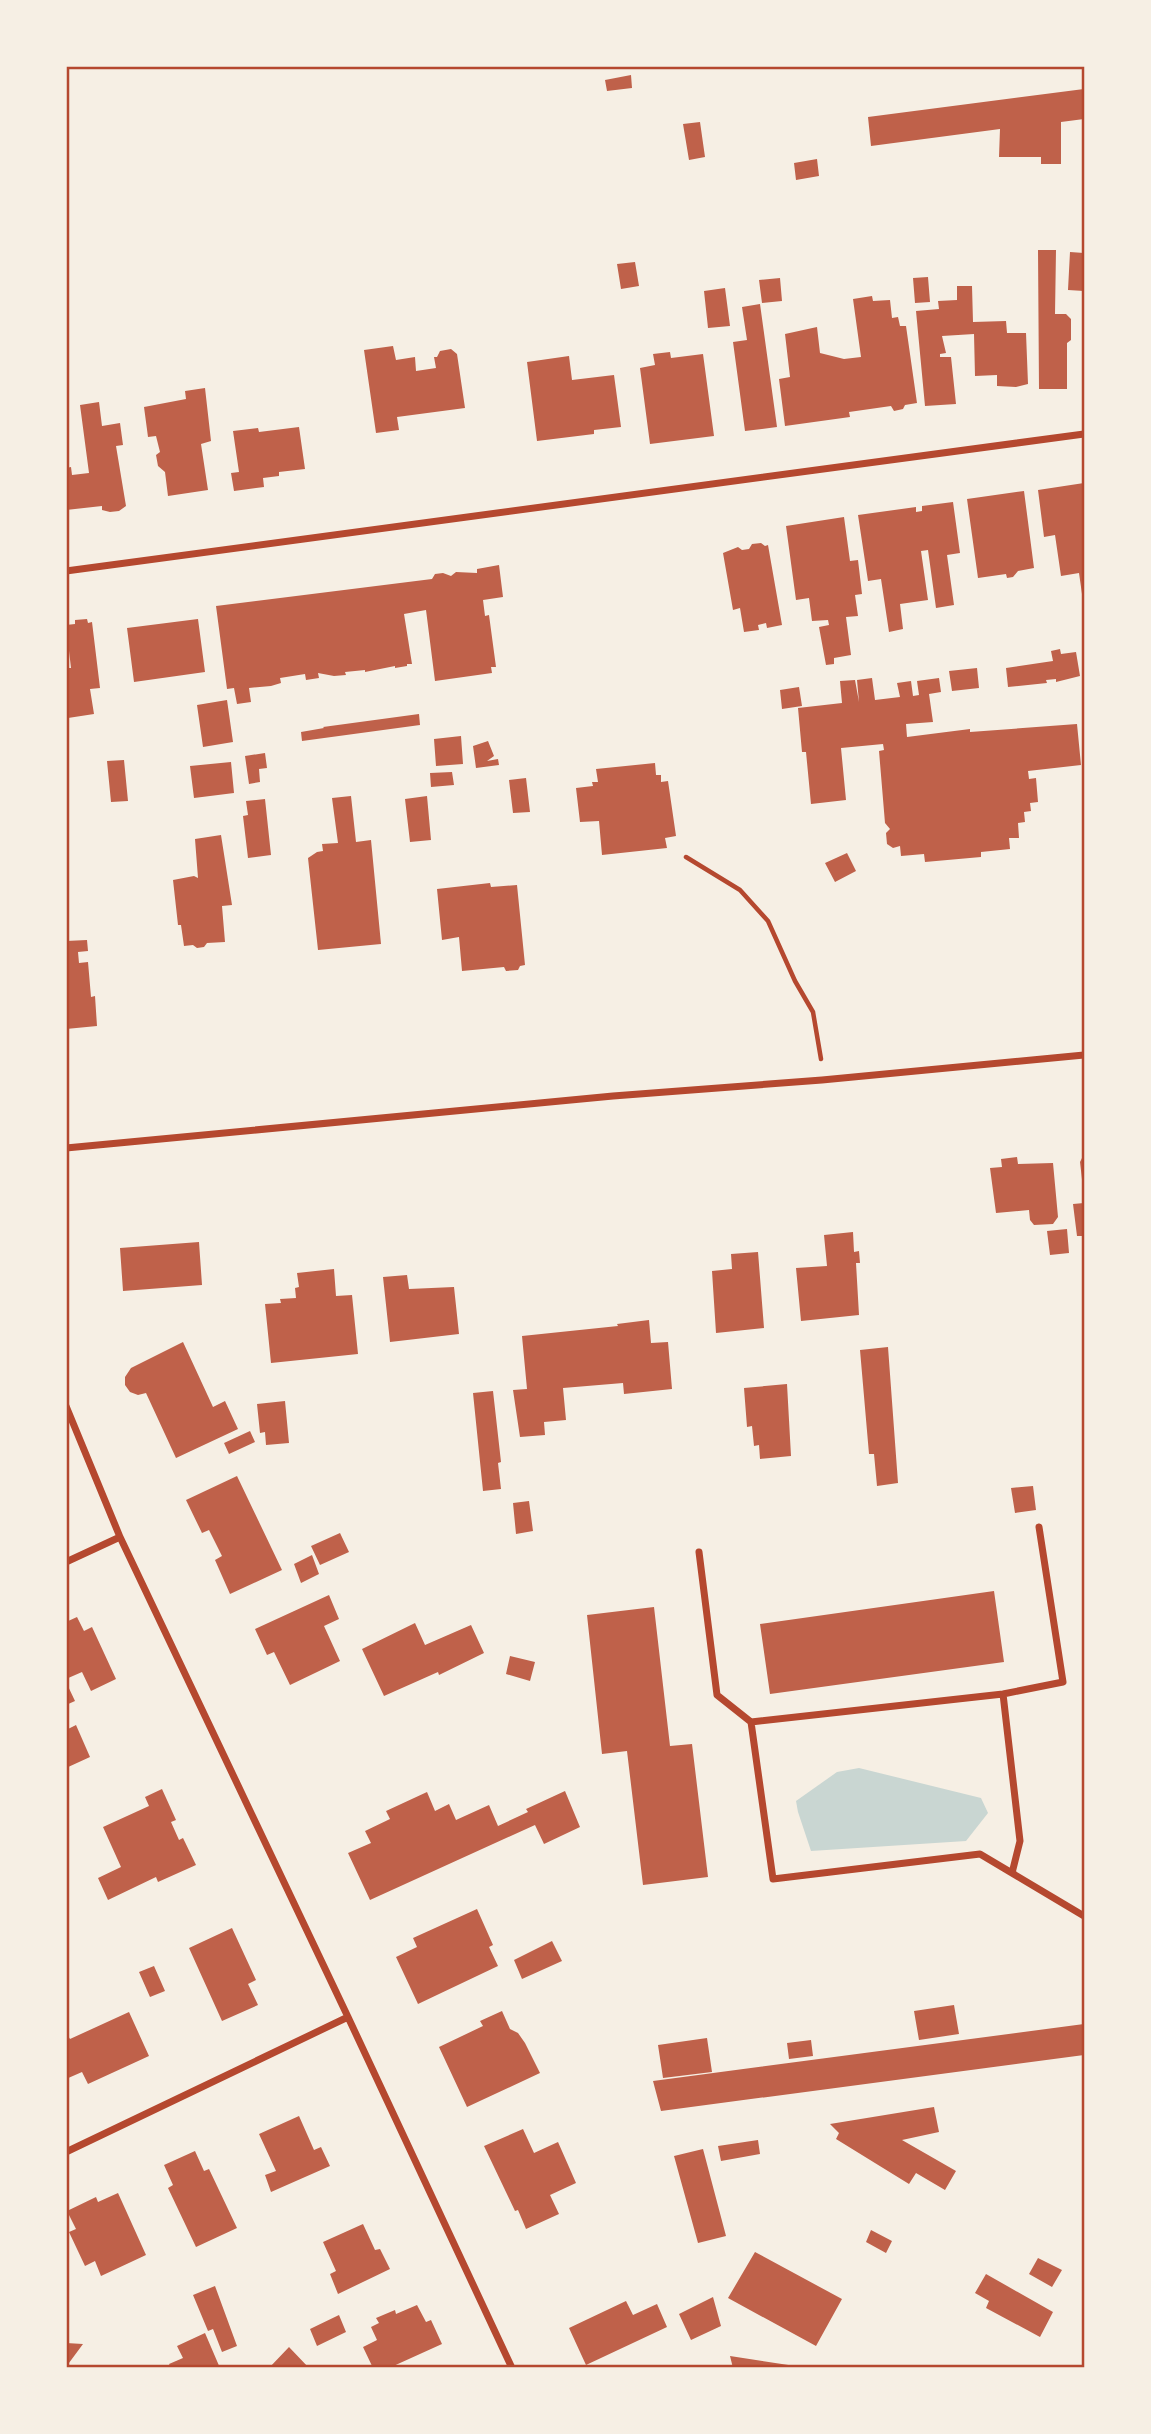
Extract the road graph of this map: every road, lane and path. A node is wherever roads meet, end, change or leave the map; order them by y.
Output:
1 (1084, 434) edge
2 (66, 571) edge
3 (686, 857) dead end
4 (1084, 1055) edge
5 (822, 1080) junction
6 (66, 1148) edge
7 (66, 1406) edge
8 (1039, 1527) dead end
9 (120, 1537) junction
10 (699, 1552) dead end
11 (66, 1562) edge
12 (1003, 1694) junction
13 (751, 1722) junction
14 (1012, 1873) junction
15 (1084, 1916) edge
16 (348, 2017) junction
17 (66, 2152) edge
18 (512, 2368) edge

1 - 2 street
3 - 5 path
4 - 5 street
5 - 6 street
7 - 9 street
8 - 12 street
9 - 11 street
9 - 16 street
10 - 13 street
12 - 13 street
12 - 14 street
13 - 14 street
14 - 15 street
16 - 17 street
16 - 18 street

